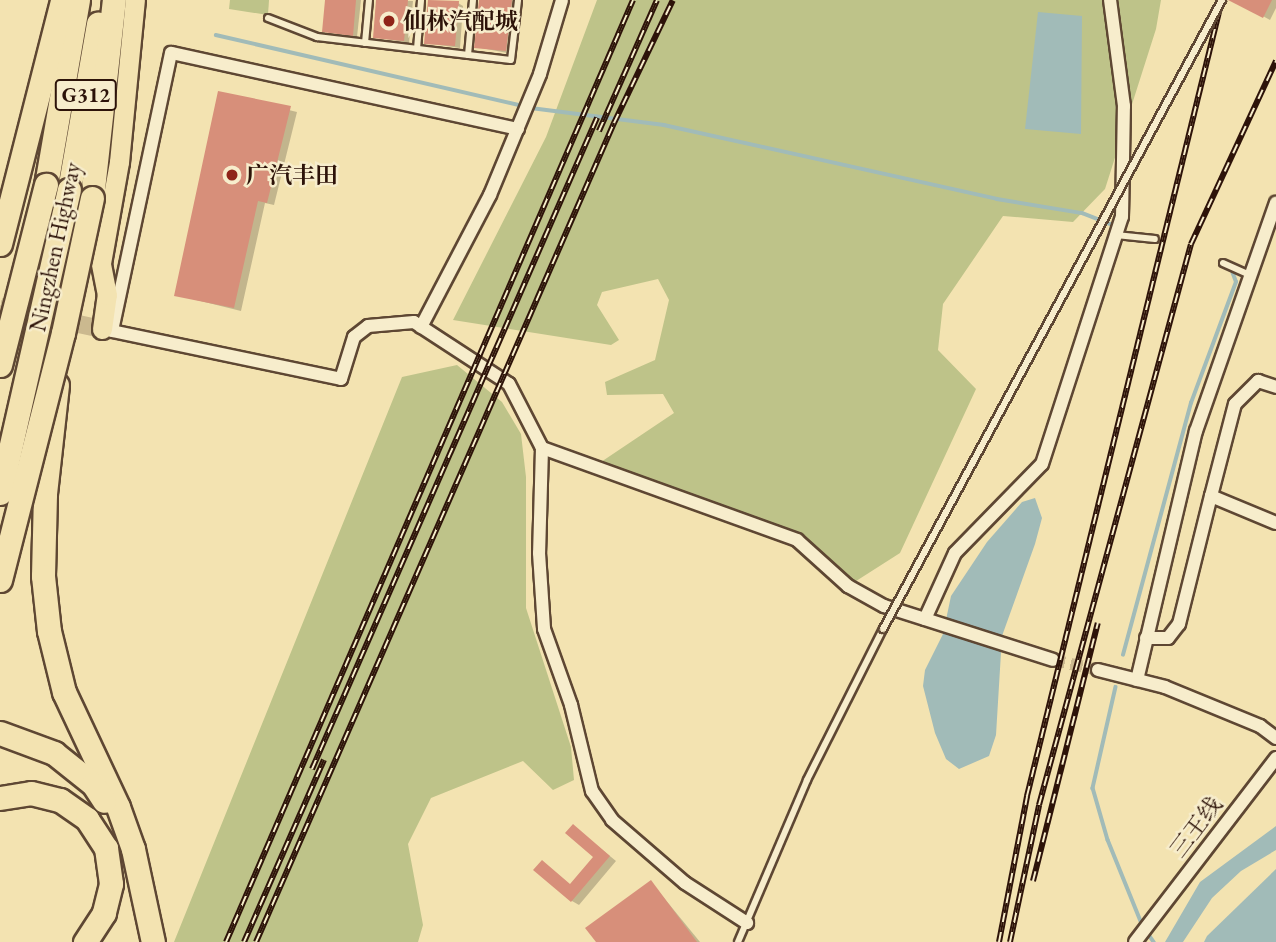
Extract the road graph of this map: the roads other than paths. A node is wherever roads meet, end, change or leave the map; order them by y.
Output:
1 (62, 0) edge
2 (78, 0) edge
3 (102, 0) edge
4 (114, 0) edge
5 (135, 0) edge
6 (369, 0) edge
7 (421, 0) edge
8 (473, 0) edge
9 (518, 0) edge
10 (562, 0) edge
11 (1110, 0) edge
12 (1222, 0) edge
13 (268, 18) dead end
14 (365, 43) junction
15 (417, 49) junction
16 (468, 55) junction
17 (519, 129) junction
18 (1276, 203) edge
19 (1116, 235) junction
20 (1155, 239) dead end
21 (0, 243) edge
22 (1223, 263) dead end
23 (1250, 275) junction
24 (421, 327) junction
25 (107, 330) junction
26 (63, 333) junction
27 (0, 365) edge
28 (1276, 387) edge
29 (542, 448) junction
30 (0, 493) edge
31 (1211, 496) junction
32 (1276, 523) edge
33 (0, 580) edge
34 (925, 619) junction
35 (1146, 638) junction
36 (1054, 660) tunnel mouth
37 (1098, 670) tunnel mouth
38 (1137, 680) junction
39 (0, 733) edge
40 (1276, 738) edge
41 (1276, 758) edge
42 (0, 798) edge
43 (133, 849) junction
44 (747, 923) junction
45 (85, 942) edge
46 (153, 942) edge
47 (738, 942) edge
48 (1135, 942) edge

1 - 21 highway
2 - 27 highway, Ningzhen Highway / G312, bridge
3 - 30 highway, Ningzhen Highway / G312, bridge
4 - 26 highway, bridge
5 - 25 main road
6 - 14 lane
7 - 15 lane
8 - 16 lane
9 - 16 lane
10 - 17 street
11 - 19 street
12 - 44 lane, bridge
13 - 14 lane
14 - 15 lane
15 - 16 lane
17 - 24 street
17 - 25 street
18 - 23 street
19 - 20 lane
19 - 34 street
22 - 23 lane
23 - 35 street
24 - 25 street
24 - 29 street
26 - 33 highway, bridge
26 - 43 highway, bridge
28 - 31 street
29 - 34 street
29 - 44 street
31 - 32 street
31 - 35 street
34 - 36 street
35 - 38 street
37 - 38 street
38 - 40 street
39 - 43 highway
41 - 48 street, 三王线
42 - 45 highway
43 - 46 highway
44 - 47 lane

